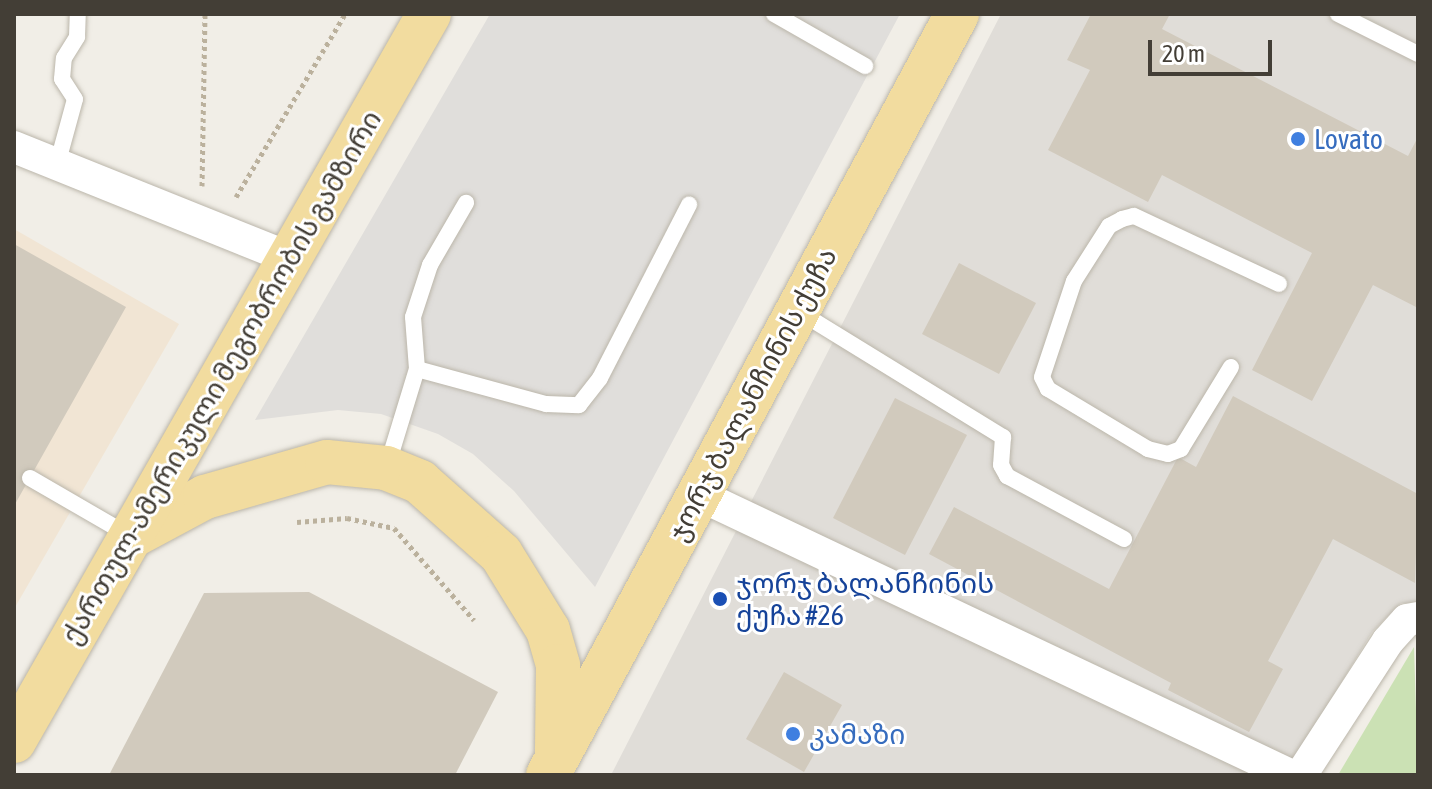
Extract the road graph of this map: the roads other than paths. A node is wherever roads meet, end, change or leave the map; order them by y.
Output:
1 (78, 14) edge
2 (429, 14) edge
3 (774, 14) edge
4 (957, 14) edge
5 (1338, 14) edge
6 (1418, 54) edge
7 (865, 66) dead end
8 (14, 147) edge
9 (57, 165) junction
10 (466, 203) dead end
11 (689, 205) dead end
12 (287, 257) junction
13 (1279, 284) dead end
14 (797, 310) junction
15 (1231, 367) dead end
16 (417, 369) junction
17 (386, 468) junction
18 (30, 478) dead end
19 (697, 494) junction
20 (132, 537) junction
21 (1124, 539) dead end
22 (1418, 618) edge
23 (14, 741) edge
24 (553, 766) edge
25 (1290, 775) edge
26 (1301, 775) edge

1 - 9 lane
2 - 12 main road, ქართულ-ამერიკული მეგობრობის გამზირი
3 - 7 lane
4 - 14 main road, ჯორჯ ბალანჩინის ქუჩა
5 - 6 lane
8 - 9 street
9 - 12 street
10 - 16 lane
11 - 16 lane
12 - 20 main road, ქართულ-ამერიკული მეგობრობის გამზირი
13 - 15 lane
14 - 19 main road, ჯორჯ ბალანჩინის ქუჩა
14 - 21 lane
16 - 17 lane
17 - 20 main road
17 - 24 main road
18 - 20 lane
19 - 24 main road, ჯორჯ ბალანჩინის ქუჩა
19 - 25 street
20 - 23 main road, ქართულ-ამერიკული მეგობრობის გამზირი
22 - 26 street

